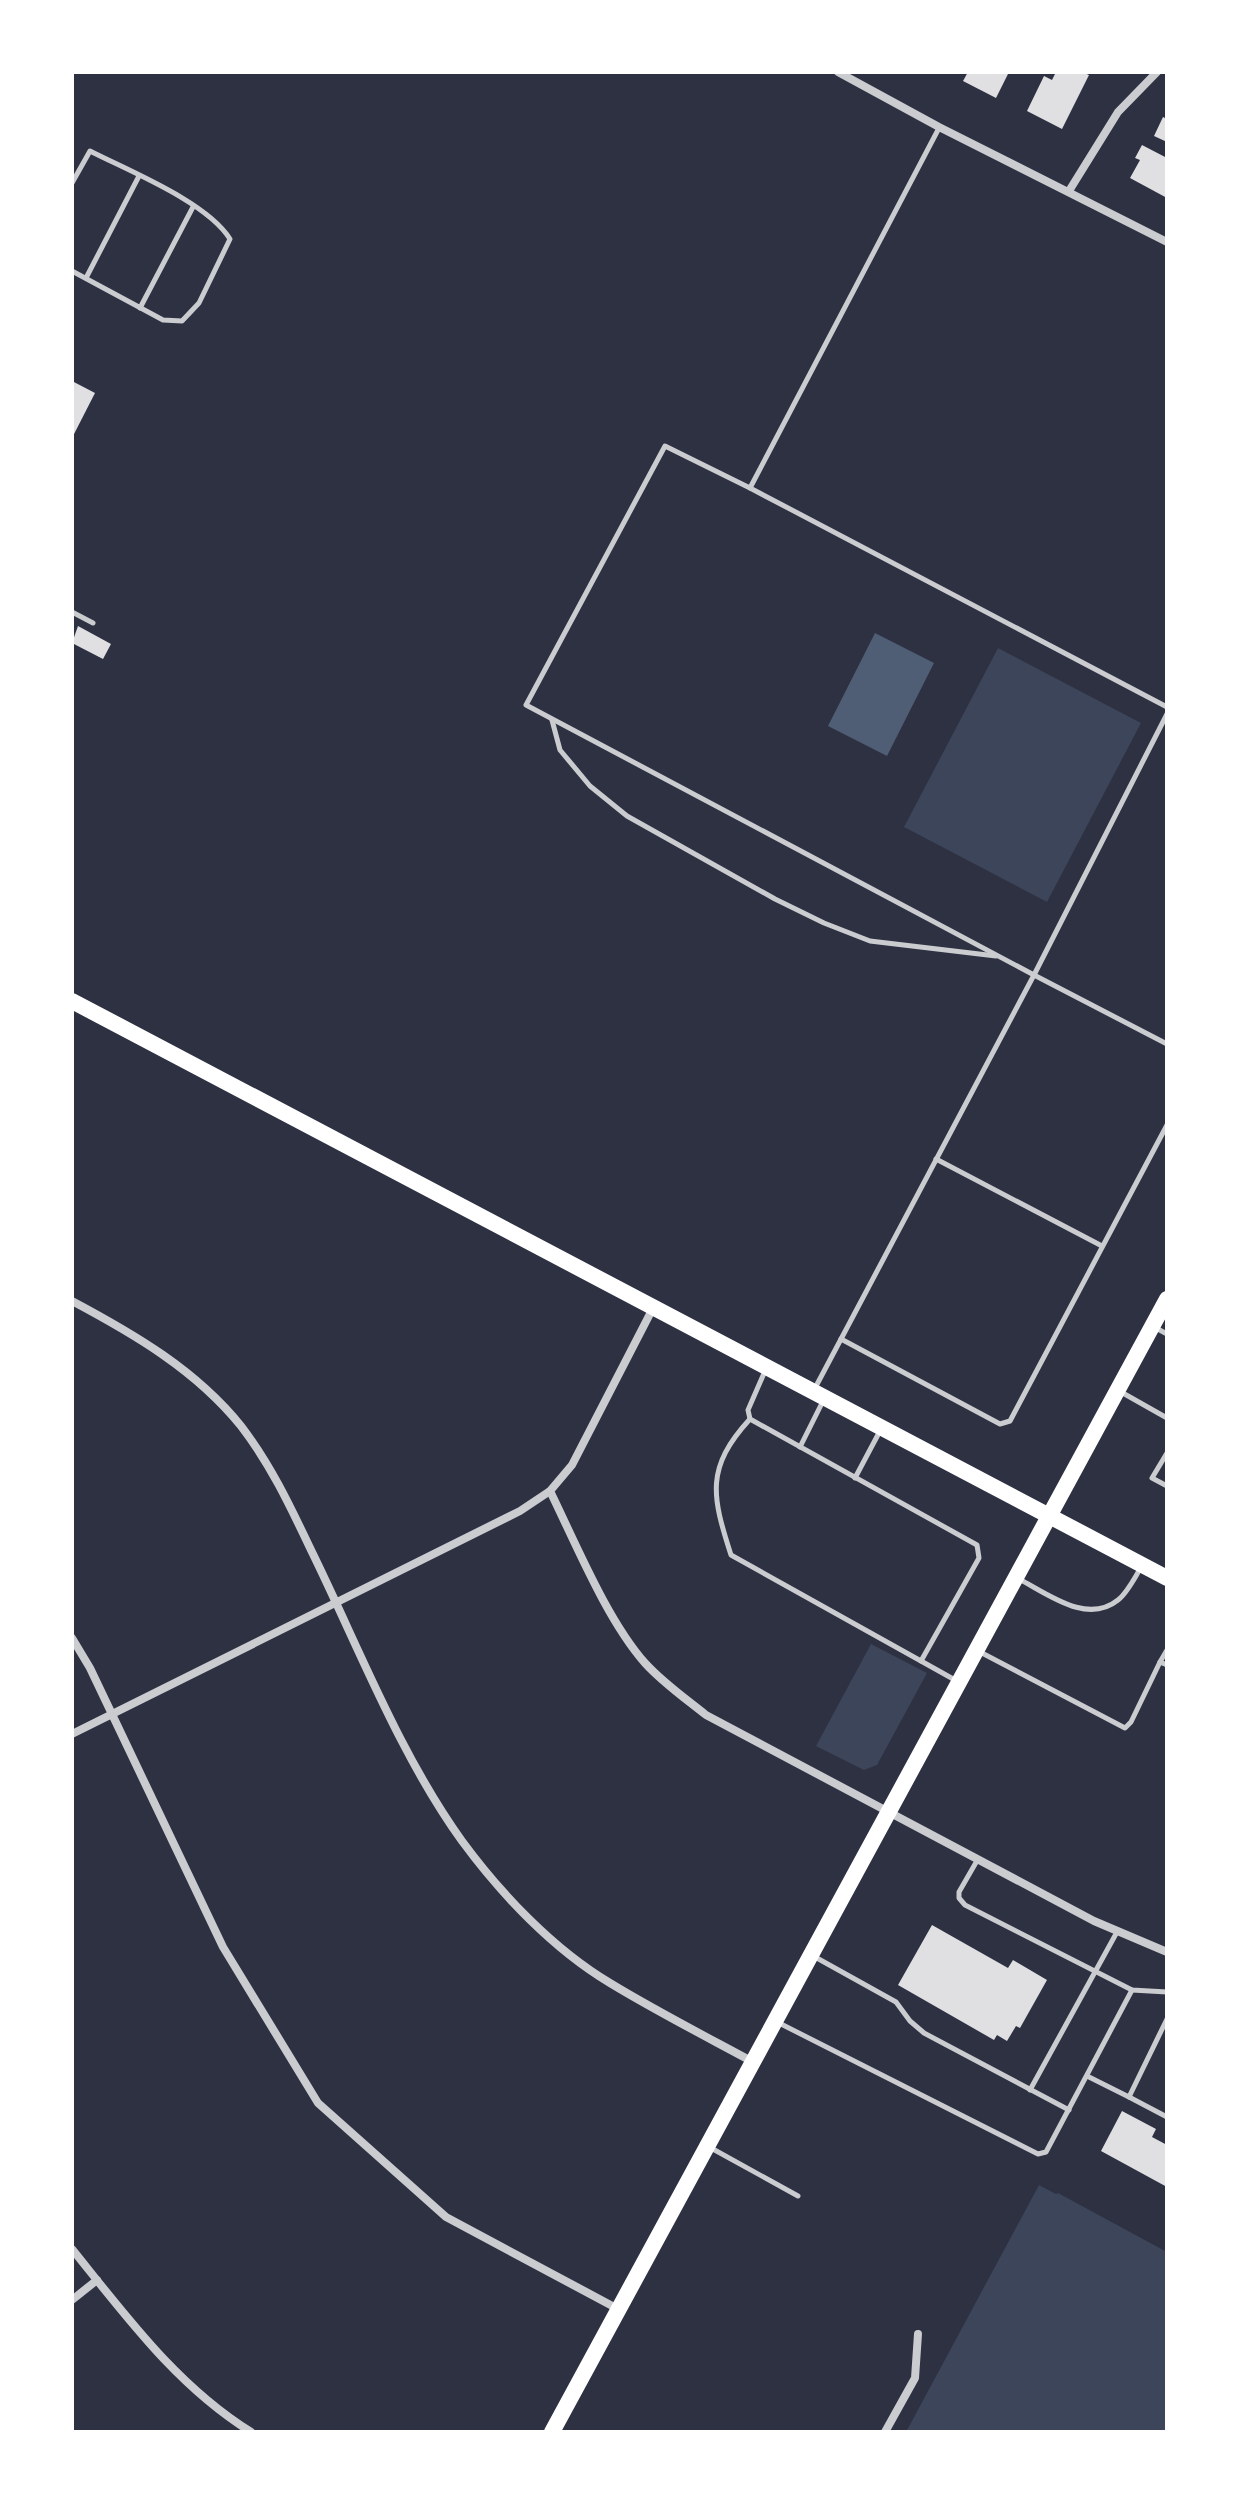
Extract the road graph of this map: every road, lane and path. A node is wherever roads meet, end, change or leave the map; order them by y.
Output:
1 (838, 72) edge
2 (1157, 72) edge
3 (939, 127) junction
4 (139, 176) junction
5 (72, 183) edge
6 (1069, 191) junction
7 (193, 207) junction
8 (1167, 242) edge
9 (72, 271) edge
10 (86, 278) junction
11 (140, 308) junction
12 (750, 488) junction
13 (72, 612) edge
14 (93, 623) dead end
15 (1167, 707) edge
16 (1167, 714) edge
17 (552, 719) junction
18 (998, 956) junction
19 (1034, 975) junction
20 (72, 1001) edge
21 (1167, 1044) edge
22 (1167, 1125) edge
23 (936, 1159) junction
24 (1102, 1246) junction
25 (1167, 1299) edge
26 (72, 1301) edge
27 (653, 1306) junction
28 (1160, 1330) edge
29 (841, 1339) junction
30 (767, 1366) junction
31 (1117, 1390) junction
32 (820, 1394) junction
33 (1167, 1418) edge
34 (750, 1419) junction
35 (882, 1426) junction
36 (800, 1447) junction
37 (1167, 1453) edge
38 (855, 1478) junction
39 (1167, 1486) edge
40 (550, 1491) junction
41 (1048, 1514) junction
42 (1143, 1565) junction
43 (1015, 1577) junction
44 (1167, 1578) edge
45 (337, 1602) junction
46 (72, 1638) edge
47 (976, 1649) junction
48 (1167, 1650) edge
49 (921, 1661) junction
50 (1160, 1662) junction
51 (1167, 1665) edge
52 (959, 1682) junction
53 (112, 1715) junction
54 (72, 1734) edge
55 (889, 1812) junction
56 (978, 1859) junction
57 (1117, 1932) junction
58 (1167, 1952) edge
59 (810, 1954) junction
60 (1097, 1973) junction
61 (1132, 1990) junction
62 (1167, 1992) edge
63 (1167, 2019) edge
64 (775, 2021) junction
65 (753, 2062) junction
66 (1087, 2076) junction
67 (1030, 2090) junction
68 (1129, 2097) junction
69 (1069, 2110) junction
70 (1167, 2117) edge
71 (707, 2145) junction
72 (798, 2196) dead end
73 (72, 2249) edge
74 (97, 2280) junction
75 (72, 2300) edge
76 (618, 2309) junction
77 (918, 2334) dead end
78 (251, 2432) edge
79 (552, 2432) edge
80 (885, 2432) edge

1 - 3 street
2 - 6 street
3 - 6 street
3 - 12 lane
4 - 5 lane
4 - 7 lane
4 - 10 lane
6 - 8 street
7 - 11 lane
7 - 11 lane
9 - 10 lane
10 - 11 lane
12 - 15 lane
12 - 17 lane
13 - 14 lane
16 - 19 lane
17 - 18 lane
17 - 18 lane
18 - 19 lane
19 - 21 lane
19 - 23 lane
20 - 27 main road
22 - 24 lane
23 - 24 lane
23 - 29 lane
24 - 29 lane
25 - 28 main road
26 - 45 street
27 - 30 main road
27 - 40 street
28 - 31 main road
29 - 32 lane
30 - 32 main road
30 - 34 lane
31 - 33 lane
31 - 41 main road
32 - 35 main road
32 - 36 lane
34 - 36 lane
34 - 49 lane
35 - 38 lane
35 - 41 main road
36 - 38 lane
37 - 39 lane
38 - 49 lane
40 - 45 street
40 - 55 street
41 - 42 main road
41 - 43 main road
42 - 43 lane
42 - 44 main road
43 - 47 main road
45 - 53 street
45 - 65 street
46 - 53 street
47 - 50 lane
47 - 52 main road
48 - 50 lane
49 - 52 lane
50 - 51 lane
52 - 55 main road
53 - 54 street
53 - 76 street
55 - 56 street
55 - 59 main road
56 - 57 street
56 - 60 lane
57 - 58 street
57 - 60 lane
59 - 64 main road
59 - 67 lane
60 - 61 lane
60 - 67 lane
61 - 62 lane
61 - 66 lane
63 - 68 lane
64 - 65 main road
64 - 69 lane
65 - 71 main road
66 - 68 lane
66 - 69 lane
67 - 69 lane
68 - 70 lane
71 - 72 lane
71 - 76 main road
73 - 74 street
74 - 75 street
74 - 78 street
76 - 79 main road
77 - 80 street

